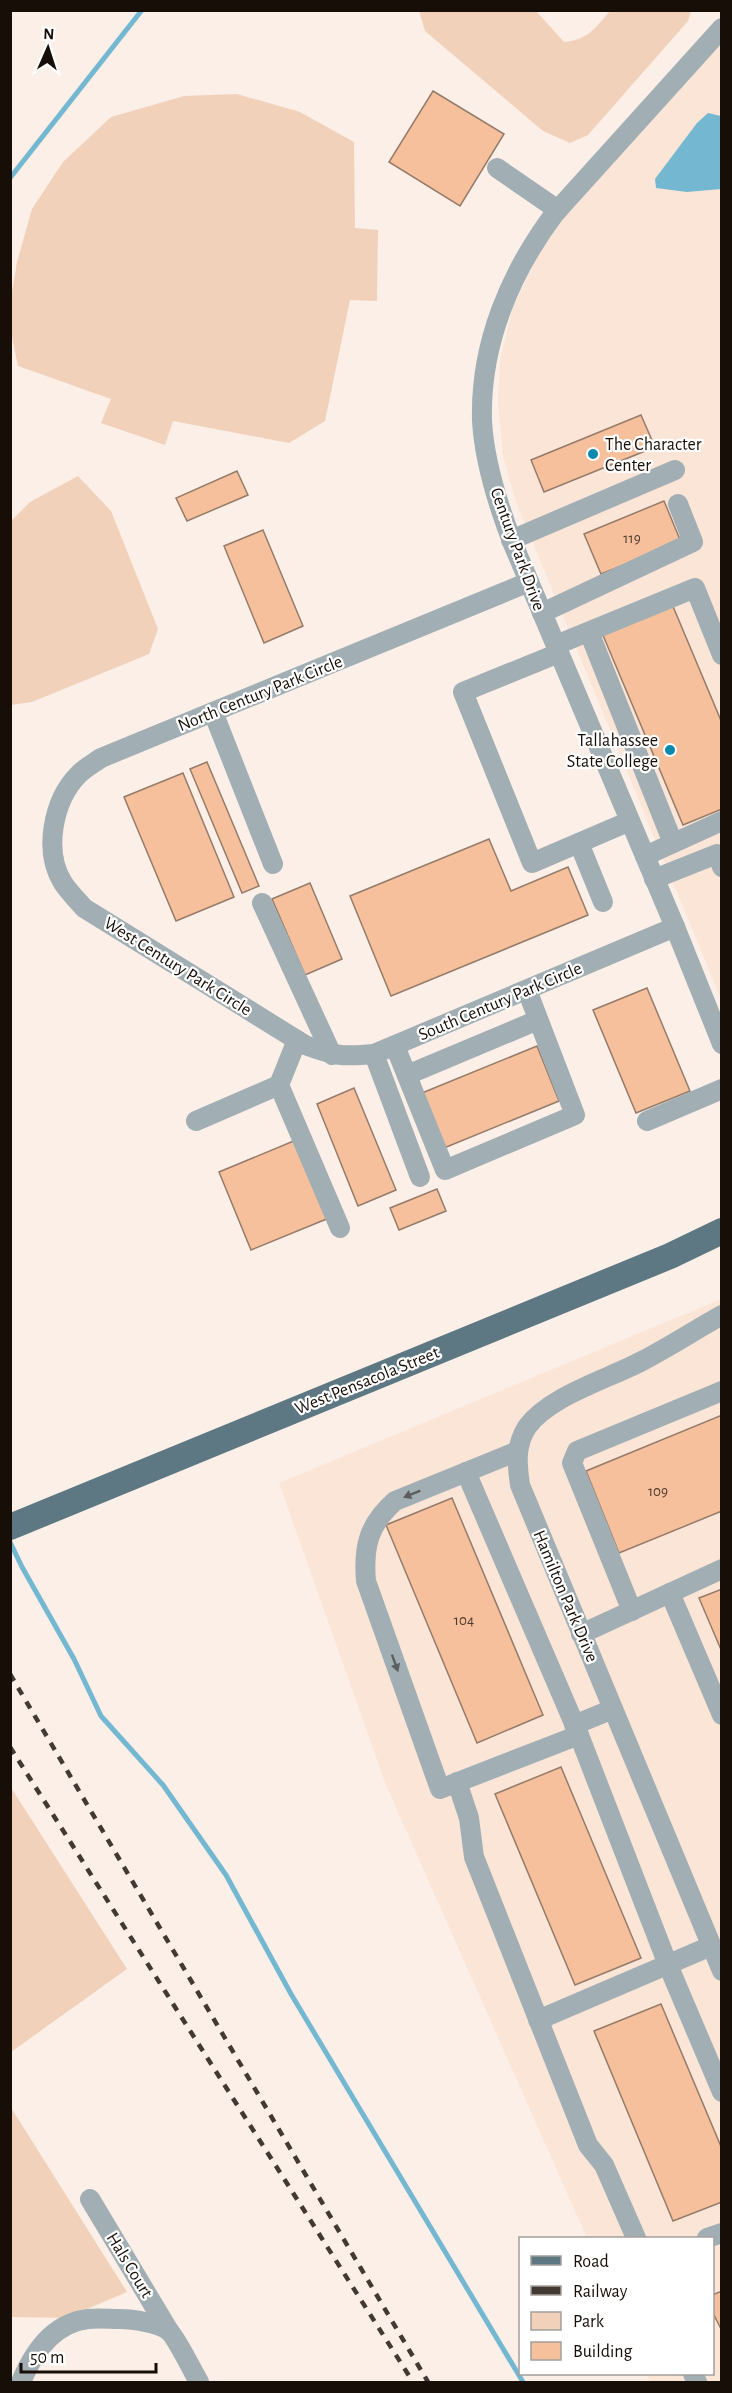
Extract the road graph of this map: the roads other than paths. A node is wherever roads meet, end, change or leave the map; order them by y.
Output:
1 (722, 28) edge
2 (497, 168) dead end
3 (558, 210) junction
4 (675, 470) dead end
5 (678, 504) dead end
6 (511, 540) junction
7 (529, 582) junction
8 (542, 613) junction
9 (589, 632) junction
10 (557, 649) junction
11 (722, 654) edge
12 (213, 712) junction
13 (630, 821) junction
14 (722, 821) edge
15 (579, 843) junction
16 (673, 843) junction
17 (645, 856) junction
18 (55, 860) joint
19 (273, 864) dead end
20 (722, 867) edge
21 (654, 879) junction
22 (603, 902) dead end
23 (262, 903) dead end
24 (675, 927) junction
25 (527, 990) junction
26 (538, 1020) junction
27 (297, 1040) junction
28 (722, 1044) edge
29 (395, 1046) junction
30 (327, 1053) junction
31 (374, 1054) junction
32 (407, 1075) junction
33 (279, 1085) junction
34 (722, 1089) edge
35 (196, 1121) dead end
36 (647, 1121) dead end
37 (420, 1177) dead end
38 (340, 1228) dead end
39 (722, 1231) edge
40 (720, 1321) edge
41 (722, 1391) edge
42 (518, 1451) junction
43 (466, 1472) junction
44 (10, 1527) edge
45 (722, 1569) edge
46 (670, 1593) junction
47 (632, 1611) junction
48 (581, 1634) junction
49 (613, 1709) junction
50 (722, 1715) edge
51 (576, 1730) junction
52 (449, 1785) junction
53 (711, 1947) junction
54 (668, 1965) junction
55 (722, 1971) edge
56 (538, 2020) junction
57 (722, 2092) edge
58 (90, 2199) dead end
59 (636, 2237) edge
60 (169, 2331) junction
61 (21, 2382) edge
62 (199, 2382) edge

1 - 3 street, Century Park Drive
2 - 3 street
3 - 6 street, Century Park Drive
4 - 6 street
5 - 8 street
6 - 7 street, Century Park Drive
7 - 8 street, Century Park Drive
7 - 12 street, North Century Park Circle
8 - 10 street, Century Park Drive
9 - 10 street
9 - 11 street
9 - 16 street
10 - 13 street, Century Park Drive
10 - 15 street
12 - 18 street, North Century Park Circle
12 - 19 street
13 - 15 street
13 - 17 street, Century Park Drive
14 - 16 street
15 - 22 street
16 - 17 street
17 - 21 street, Century Park Drive
18 - 27 street, West Century Park Circle
20 - 21 street
21 - 24 street, Century Park Drive
23 - 30 street
24 - 25 street, South Century Park Circle
24 - 28 street, Century Park Drive
25 - 26 street
25 - 29 street, South Century Park Circle
26 - 32 street
26 - 32 street
27 - 30 street, West Century Park Circle
27 - 33 street
29 - 31 street, South Century Park Circle
29 - 32 street
30 - 31 street, South Century Park Circle
31 - 37 street
33 - 35 street
33 - 38 street
34 - 36 street
39 - 44 main road, West Pensacola Street
40 - 42 street, Hamilton Park Drive
41 - 47 street
42 - 43 street
42 - 48 street, Hamilton Park Drive
43 - 51 street
43 -> 52 street
45 - 46 street
46 - 47 street
46 - 50 street
47 - 48 street
48 - 49 street, Hamilton Park Drive
49 - 51 street
49 - 53 street, Hamilton Park Drive
51 - 52 street
51 - 54 street
52 - 56 street
53 - 54 street
53 - 55 street, Hamilton Park Drive
54 - 56 street
54 - 57 street
56 - 59 street
58 - 60 street, Hals Court
60 - 61 street
60 - 62 street, Hals Court

